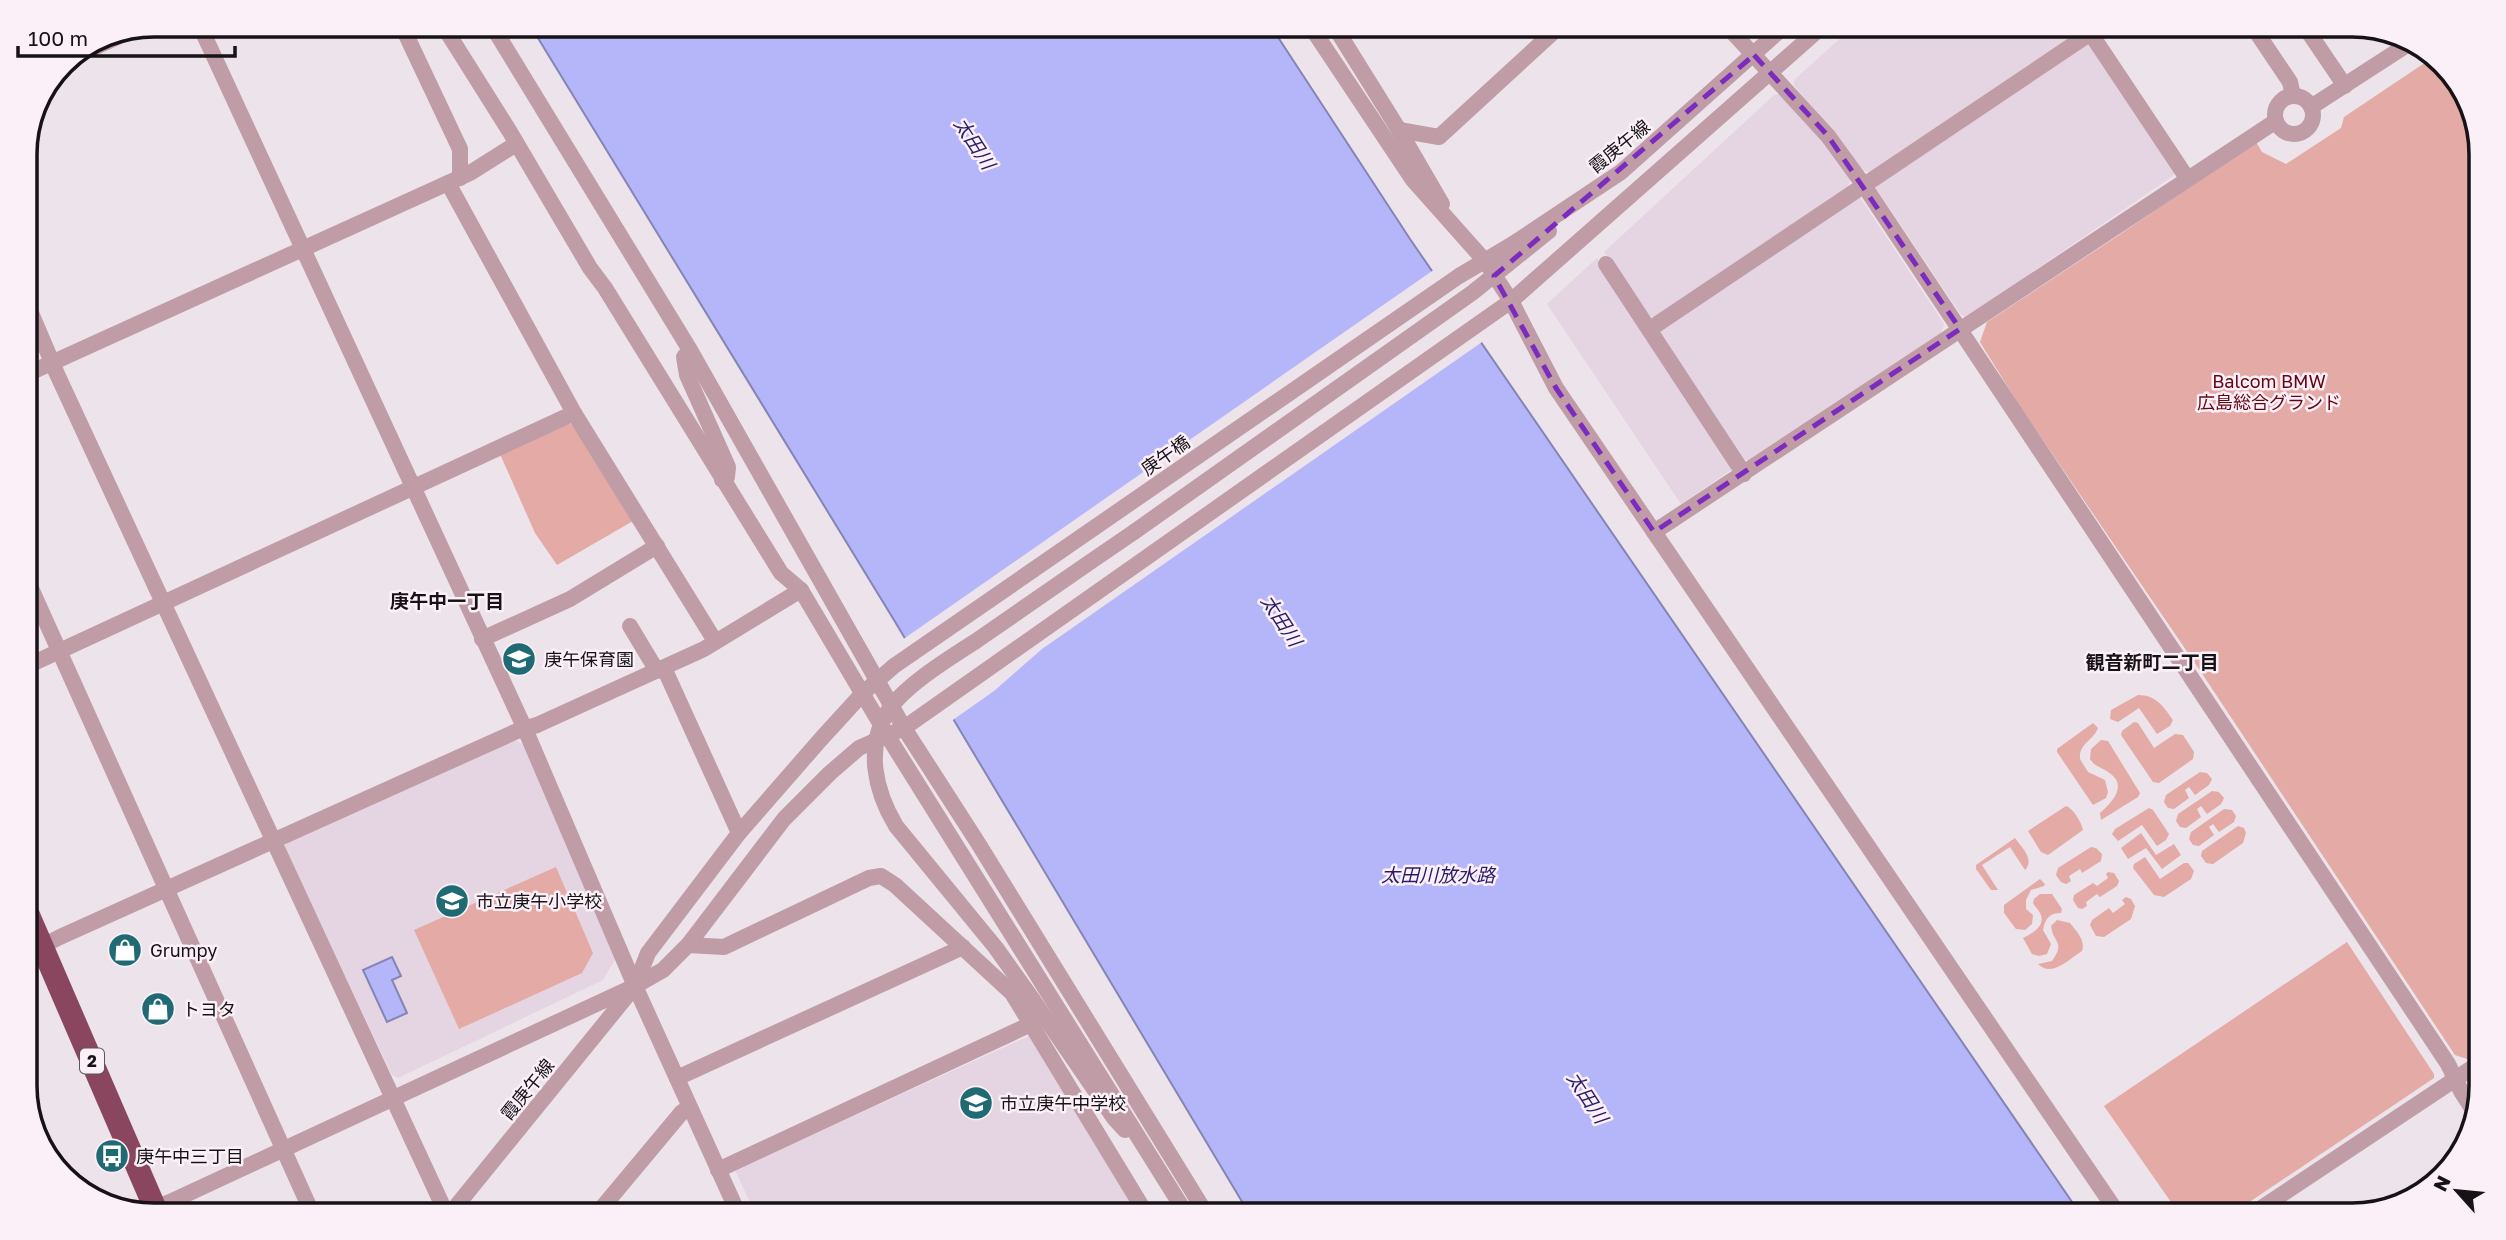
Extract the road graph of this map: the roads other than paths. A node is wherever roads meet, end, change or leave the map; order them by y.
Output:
1 (205, 37) edge
2 (407, 37) edge
3 (450, 37) edge
4 (499, 37) edge
5 (1318, 37) edge
6 (1341, 37) edge
7 (1548, 37) edge
8 (1737, 37) edge
9 (1773, 37) edge
10 (1811, 37) edge
11 (2079, 37) edge
12 (2098, 37) edge
13 (2260, 37) edge
14 (2312, 37) edge
15 (2399, 47) edge
16 (1754, 55) junction
17 (1771, 73) junction
18 (2345, 86) junction
19 (2293, 96) junction
20 (2311, 107) junction
21 (2276, 121) junction
22 (1399, 130) junction
23 (516, 144) junction
24 (1621, 172) junction
25 (2187, 178) junction
26 (454, 180) junction
27 (1863, 184) junction
28 (1449, 219) junction
29 (303, 250) junction
30 (1485, 261) junction
31 (1606, 264) dead end
32 (1459, 276) joint
33 (1494, 276) junction
34 (1511, 301) junction
35 (37, 326) edge
36 (1650, 328) junction
37 (1960, 329) junction
38 (690, 350) junction
39 (53, 362) junction
40 (37, 369) edge
41 (574, 413) junction
42 (1744, 474) junction
43 (723, 480) junction
44 (413, 488) junction
45 (1654, 533) junction
46 (657, 546) junction
47 (801, 590) junction
48 (37, 603) edge
49 (163, 603) junction
50 (630, 626) dead end
51 (482, 639) junction
52 (715, 641) junction
53 (58, 651) junction
54 (37, 661) edge
55 (660, 669) junction
56 (877, 681) junction
57 (863, 693) junction
58 (904, 728) junction
59 (525, 729) junction
60 (887, 735) junction
61 (740, 833) junction
62 (273, 841) junction
63 (166, 890) junction
64 (688, 945) junction
65 (963, 947) junction
66 (37, 949) edge
67 (37, 960) edge
68 (635, 986) junction
69 (1031, 1024) junction
70 (2469, 1070) edge
71 (677, 1078) junction
72 (2455, 1079) junction
73 (393, 1098) junction
74 (2468, 1102) edge
75 (690, 1108) junction
76 (283, 1150) junction
77 (1155, 1163) junction
78 (718, 1170) junction
79 (148, 1203) edge
80 (168, 1203) edge
81 (307, 1203) edge
82 (442, 1203) edge
83 (459, 1203) edge
84 (608, 1203) edge
85 (733, 1203) edge
86 (1139, 1203) edge
87 (1179, 1203) edge
88 (1199, 1203) edge
89 (2110, 1203) edge
90 (2270, 1203) edge

1 - 29 street
2 - 26 street
3 - 23 street
4 - 38 street
5 - 28 street
6 - 22 street
7 - 22 street
8 - 16 street
9 - 16 street, 霞庚午線
10 - 17 street
11 - 27 street
12 - 25 street
13 - 19 street
14 - 18 street
15 - 18 street
16 - 17 street
16 - 24 street, 霞庚午線
17 - 27 street
17 - 34 street
18 - 20 street
19 - 20 street
19 - 21 street
20 - 21 street
21 - 25 street
22 - 28 street
23 - 26 street
23 - 43 street
24 - 30 street, 霞庚午線
24 - 33 street
25 - 37 street
26 - 29 street
26 - 41 street
27 - 36 street
27 - 37 street
28 - 30 street
29 - 39 street
29 - 44 street
30 - 32 street, 霞庚午線
30 - 33 street
31 - 36 street
32 - 56 street, 庚午橋
33 - 34 street
33 - 77 street, bridge
34 - 45 street
34 - 58 street
35 - 39 street
36 - 42 street
37 - 42 street
37 - 72 street
38 - 43 street
38 - 56 street
39 - 40 street
39 - 49 street
41 - 44 street
41 - 46 street
42 - 45 street
43 - 47 street
44 - 49 street
44 - 51 street
45 - 89 street
46 - 51 street
46 - 52 street
47 - 52 street
47 - 57 street
48 - 53 street
49 - 53 street
49 - 62 street
50 - 55 street
51 - 59 street
52 - 55 street
53 - 54 street
53 - 63 street
55 - 59 street
55 - 61 street
56 - 57 street, 庚午橋
56 - 58 street
56 - 60 street
57 - 60 street
57 - 61 street, 庚午橋
58 - 60 street
58 - 88 street
59 - 62 street
59 - 68 street
60 - 64 street
60 - 77 street
61 - 68 street, 庚午橋
62 - 63 street
62 - 73 street
63 - 66 street
63 - 76 street
64 - 65 street
64 - 68 street
65 - 69 street
65 - 71 street
67 - 79 highway, 2
68 - 71 street
68 - 73 street
68 - 83 street, 霞庚午線
69 - 78 street
69 - 86 street
70 - 72 street
71 - 75 street
72 - 74 street
72 - 90 street
73 - 76 street
73 - 82 street
75 - 78 street
75 - 84 street
76 - 80 street
76 - 81 street
77 - 87 street
78 - 85 street

